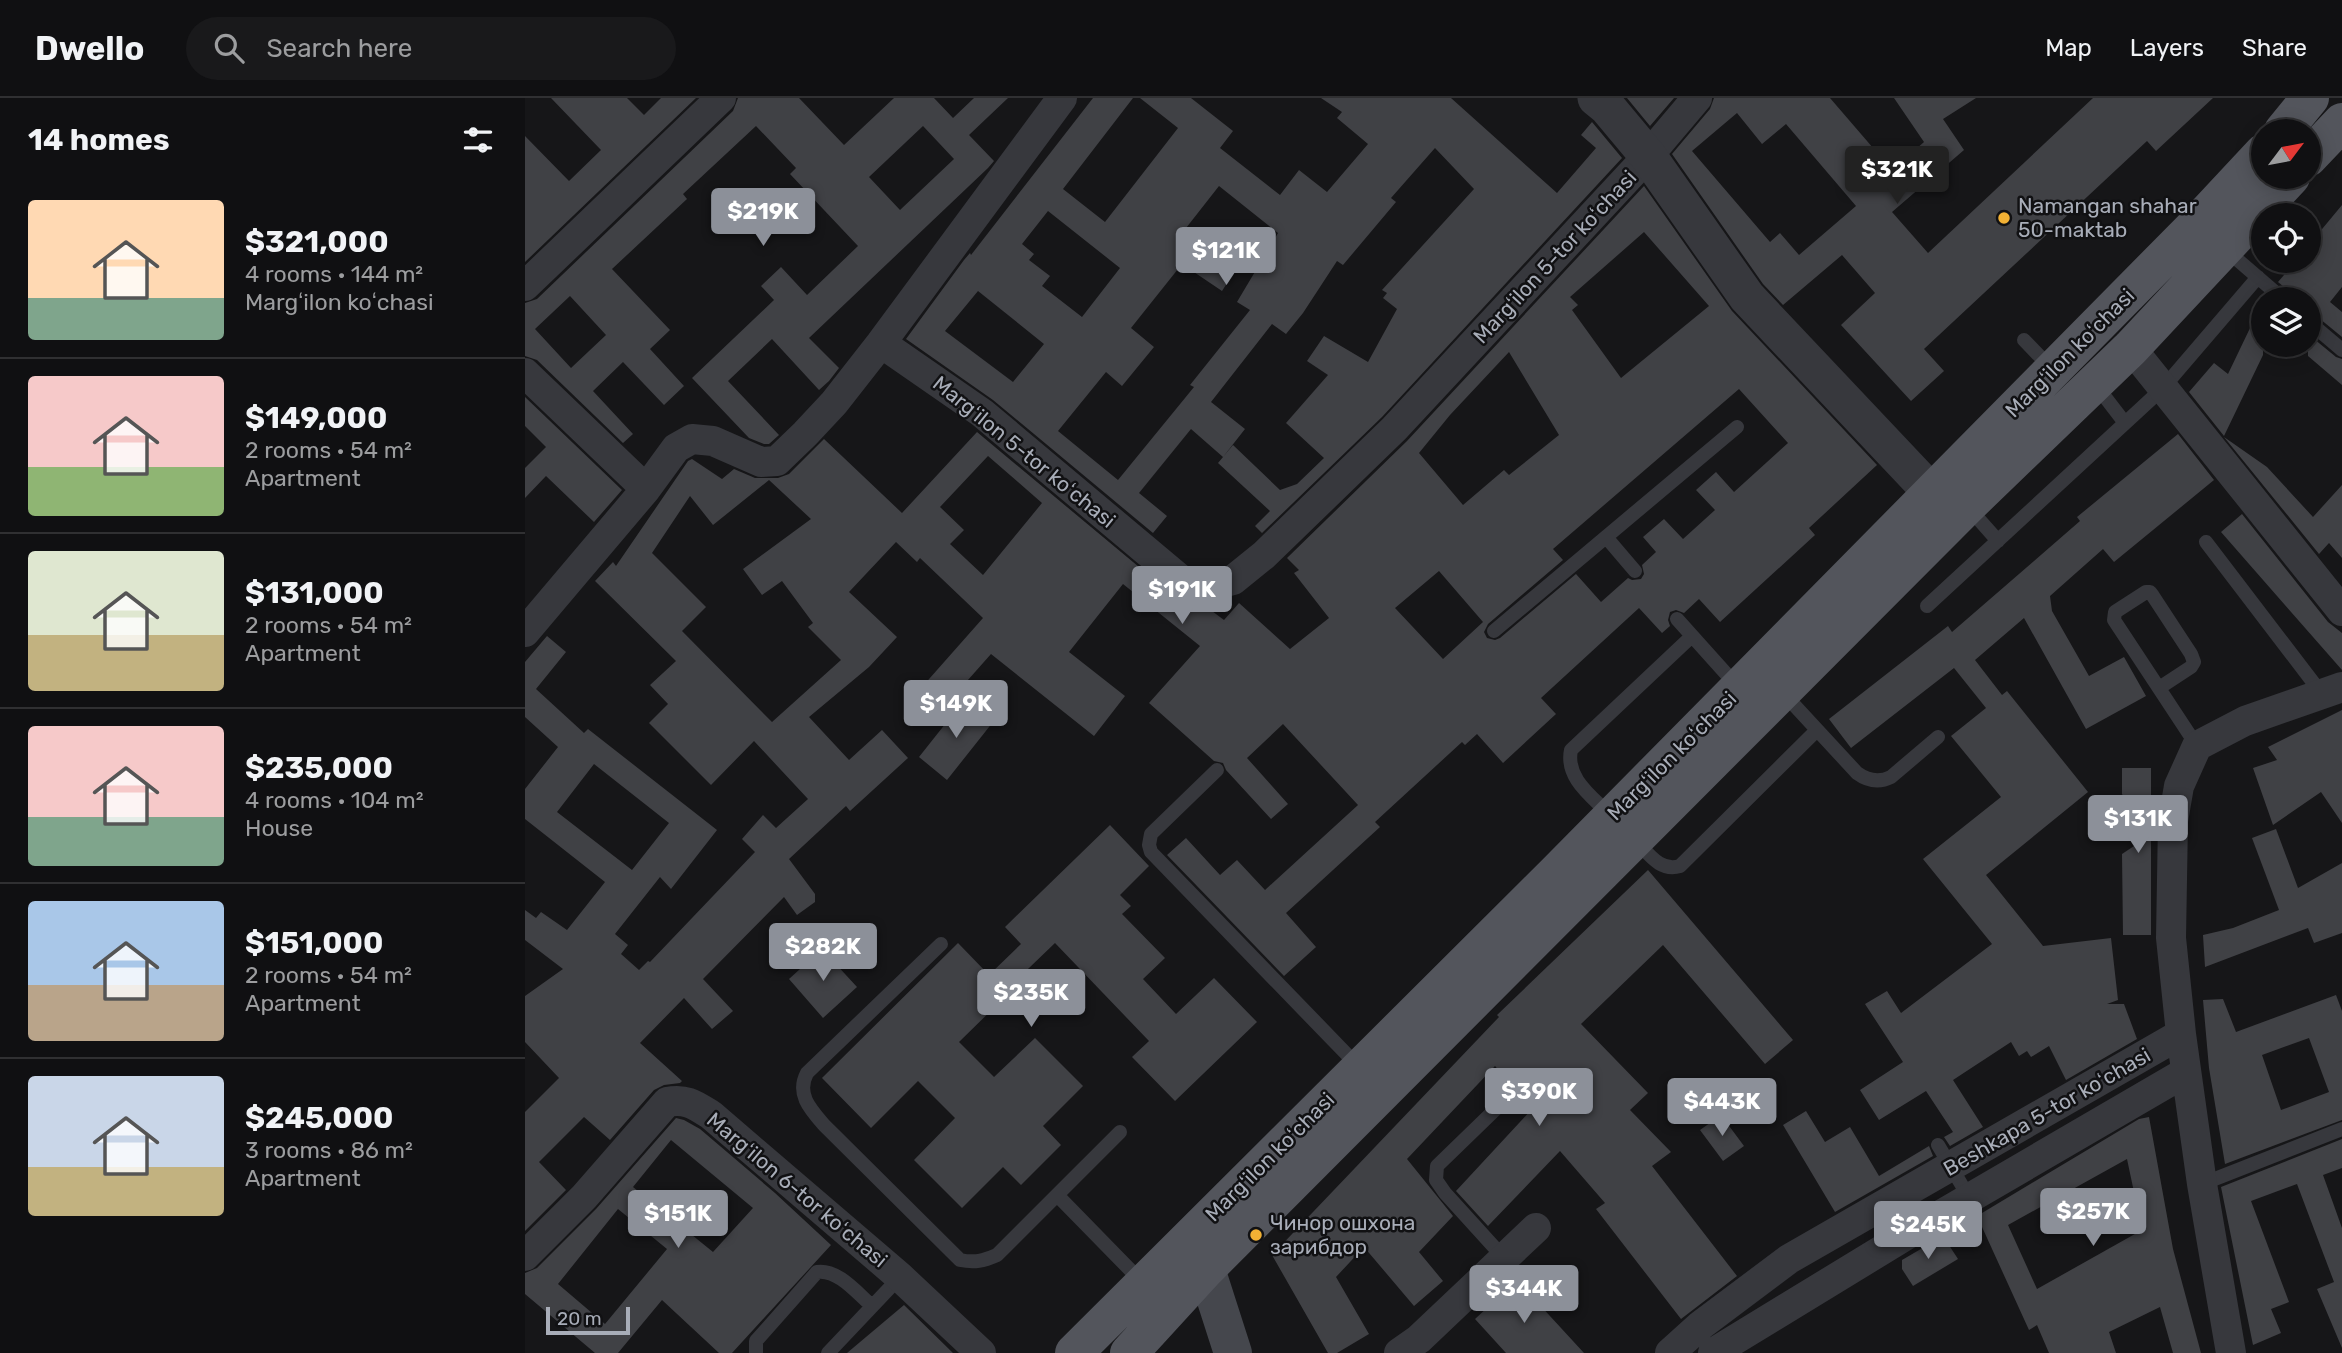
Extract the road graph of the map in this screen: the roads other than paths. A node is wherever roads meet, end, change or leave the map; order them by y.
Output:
1 (722, 98) edge
2 (1062, 98) edge
3 (1596, 98) edge
4 (1697, 98) edge
5 (2310, 98) edge
6 (2293, 119) edge
7 (2342, 122) edge
8 (2321, 144) edge
9 (1648, 156) junction
10 (2251, 165) edge
11 (2280, 189) edge
12 (2224, 248) junction
13 (2258, 277) junction
14 (525, 286) edge
15 (2269, 287) edge
16 (2321, 332) edge
17 (2024, 340) dead end
18 (881, 343) junction
19 (2131, 348) junction
20 (2342, 350) edge
21 (2053, 370) junction
22 (525, 373) edge
23 (2094, 383) junction
24 (2162, 389) junction
25 (2125, 423) junction
26 (1737, 427) dead end
27 (646, 489) junction
28 (1932, 493) junction
29 (1967, 506) junction
30 (1606, 537) junction
31 (1998, 541) junction
32 (2206, 542) dead end
33 (1635, 571) dead end
34 (1927, 606) dead end
35 (2342, 611) edge
36 (1677, 619) dead end
37 (1495, 631) dead end
38 (525, 632) edge
39 (1692, 636) junction
40 (1739, 688) junction
41 (2159, 688) junction
42 (2332, 690) edge
43 (1783, 692) junction
44 (1817, 730) junction
45 (1938, 737) dead end
46 (2197, 746) junction
47 (1217, 771) dead end
48 (1624, 829) junction
49 (941, 944) dead end
50 (2181, 1034) junction
51 (1360, 1068) junction
52 (2186, 1072) junction
53 (1502, 1103) dead end
54 (2342, 1129) edge
55 (1120, 1132) dead end
56 (1944, 1156) junction
57 (2202, 1184) junction
58 (1057, 1195) junction
59 (1970, 1199) junction
60 (1537, 1228) dead end
61 (525, 1256) edge
62 (1195, 1256) junction
63 (1504, 1258) junction
64 (900, 1277) junction
65 (1144, 1284) junction
66 (872, 1306) junction
67 (756, 1353) edge
68 (828, 1353) edge
69 (981, 1353) edge
70 (1074, 1353) edge
71 (1129, 1353) edge
72 (1233, 1353) edge
73 (1399, 1353) edge
74 (1670, 1353) edge
75 (1713, 1353) edge
76 (2231, 1353) edge

1 - 14 street
2 - 18 street
3 - 9 street
4 - 9 street, Margʻilon 5-tor koʻchasi
5 - 6 main road
7 - 8 main road
9 - 18 street, Margʻilon 5-tor koʻchasi
9 - 28 street
10 - 21 main road, Margʻilon koʻchasi
11 - 12 main road, Margʻilon koʻchasi
12 - 13 lane
12 - 19 main road, Margʻilon koʻchasi
13 - 15 lane
13 - 24 lane
16 - 20 lane
17 - 21 lane
18 - 27 street
19 - 23 main road, Margʻilon koʻchasi
19 - 24 street
21 - 28 main road, Margʻilon koʻchasi
22 - 27 street
23 - 25 lane
23 - 29 main road, Margʻilon koʻchasi
24 - 25 lane
24 - 35 street
25 - 31 lane
26 - 30 lane
27 - 38 street
28 - 40 main road, Margʻilon koʻchasi
29 - 31 lane
29 - 43 main road, Margʻilon koʻchasi
30 - 33 lane
30 - 37 lane
31 - 34 lane
32 - 42 lane
36 - 39 lane
39 - 40 lane
39 - 48 lane
40 - 48 main road, Margʻilon koʻchasi
41 - 41 lane
41 - 46 lane
42 - 46 street
43 - 44 lane
43 - 48 main road, Margʻilon koʻchasi
44 - 45 lane
44 - 48 lane
46 - 50 street, Beshkapa 5-tor koʻchasi
47 - 51 lane
48 - 51 main road, Margʻilon koʻchasi
48 - 62 main road, Margʻilon koʻchasi
49 - 58 lane
50 - 52 street, Beshkapa 5-tor koʻchasi
50 - 56 street, Beshkapa 5-tor koʻchasi
51 - 62 main road, Margʻilon koʻchasi
52 - 57 street, Beshkapa 5-tor koʻchasi
52 - 59 street
53 - 63 lane
54 - 57 lane
55 - 58 lane
56 - 59 lane
56 - 74 street, Beshkapa 5-tor koʻchasi
57 - 76 street, Beshkapa 5-tor koʻchasi
58 - 65 lane
59 - 75 street
60 - 63 street
61 - 64 street, Margʻilon 6-tor koʻchasi
62 - 65 main road, Margʻilon koʻchasi
62 - 71 main road, Margʻilon koʻchasi
62 - 72 main road
63 - 73 street
64 - 66 lane
64 - 69 street, Margʻilon 6-tor koʻchasi
65 - 70 main road, Margʻilon koʻchasi
66 - 67 lane
66 - 68 lane

